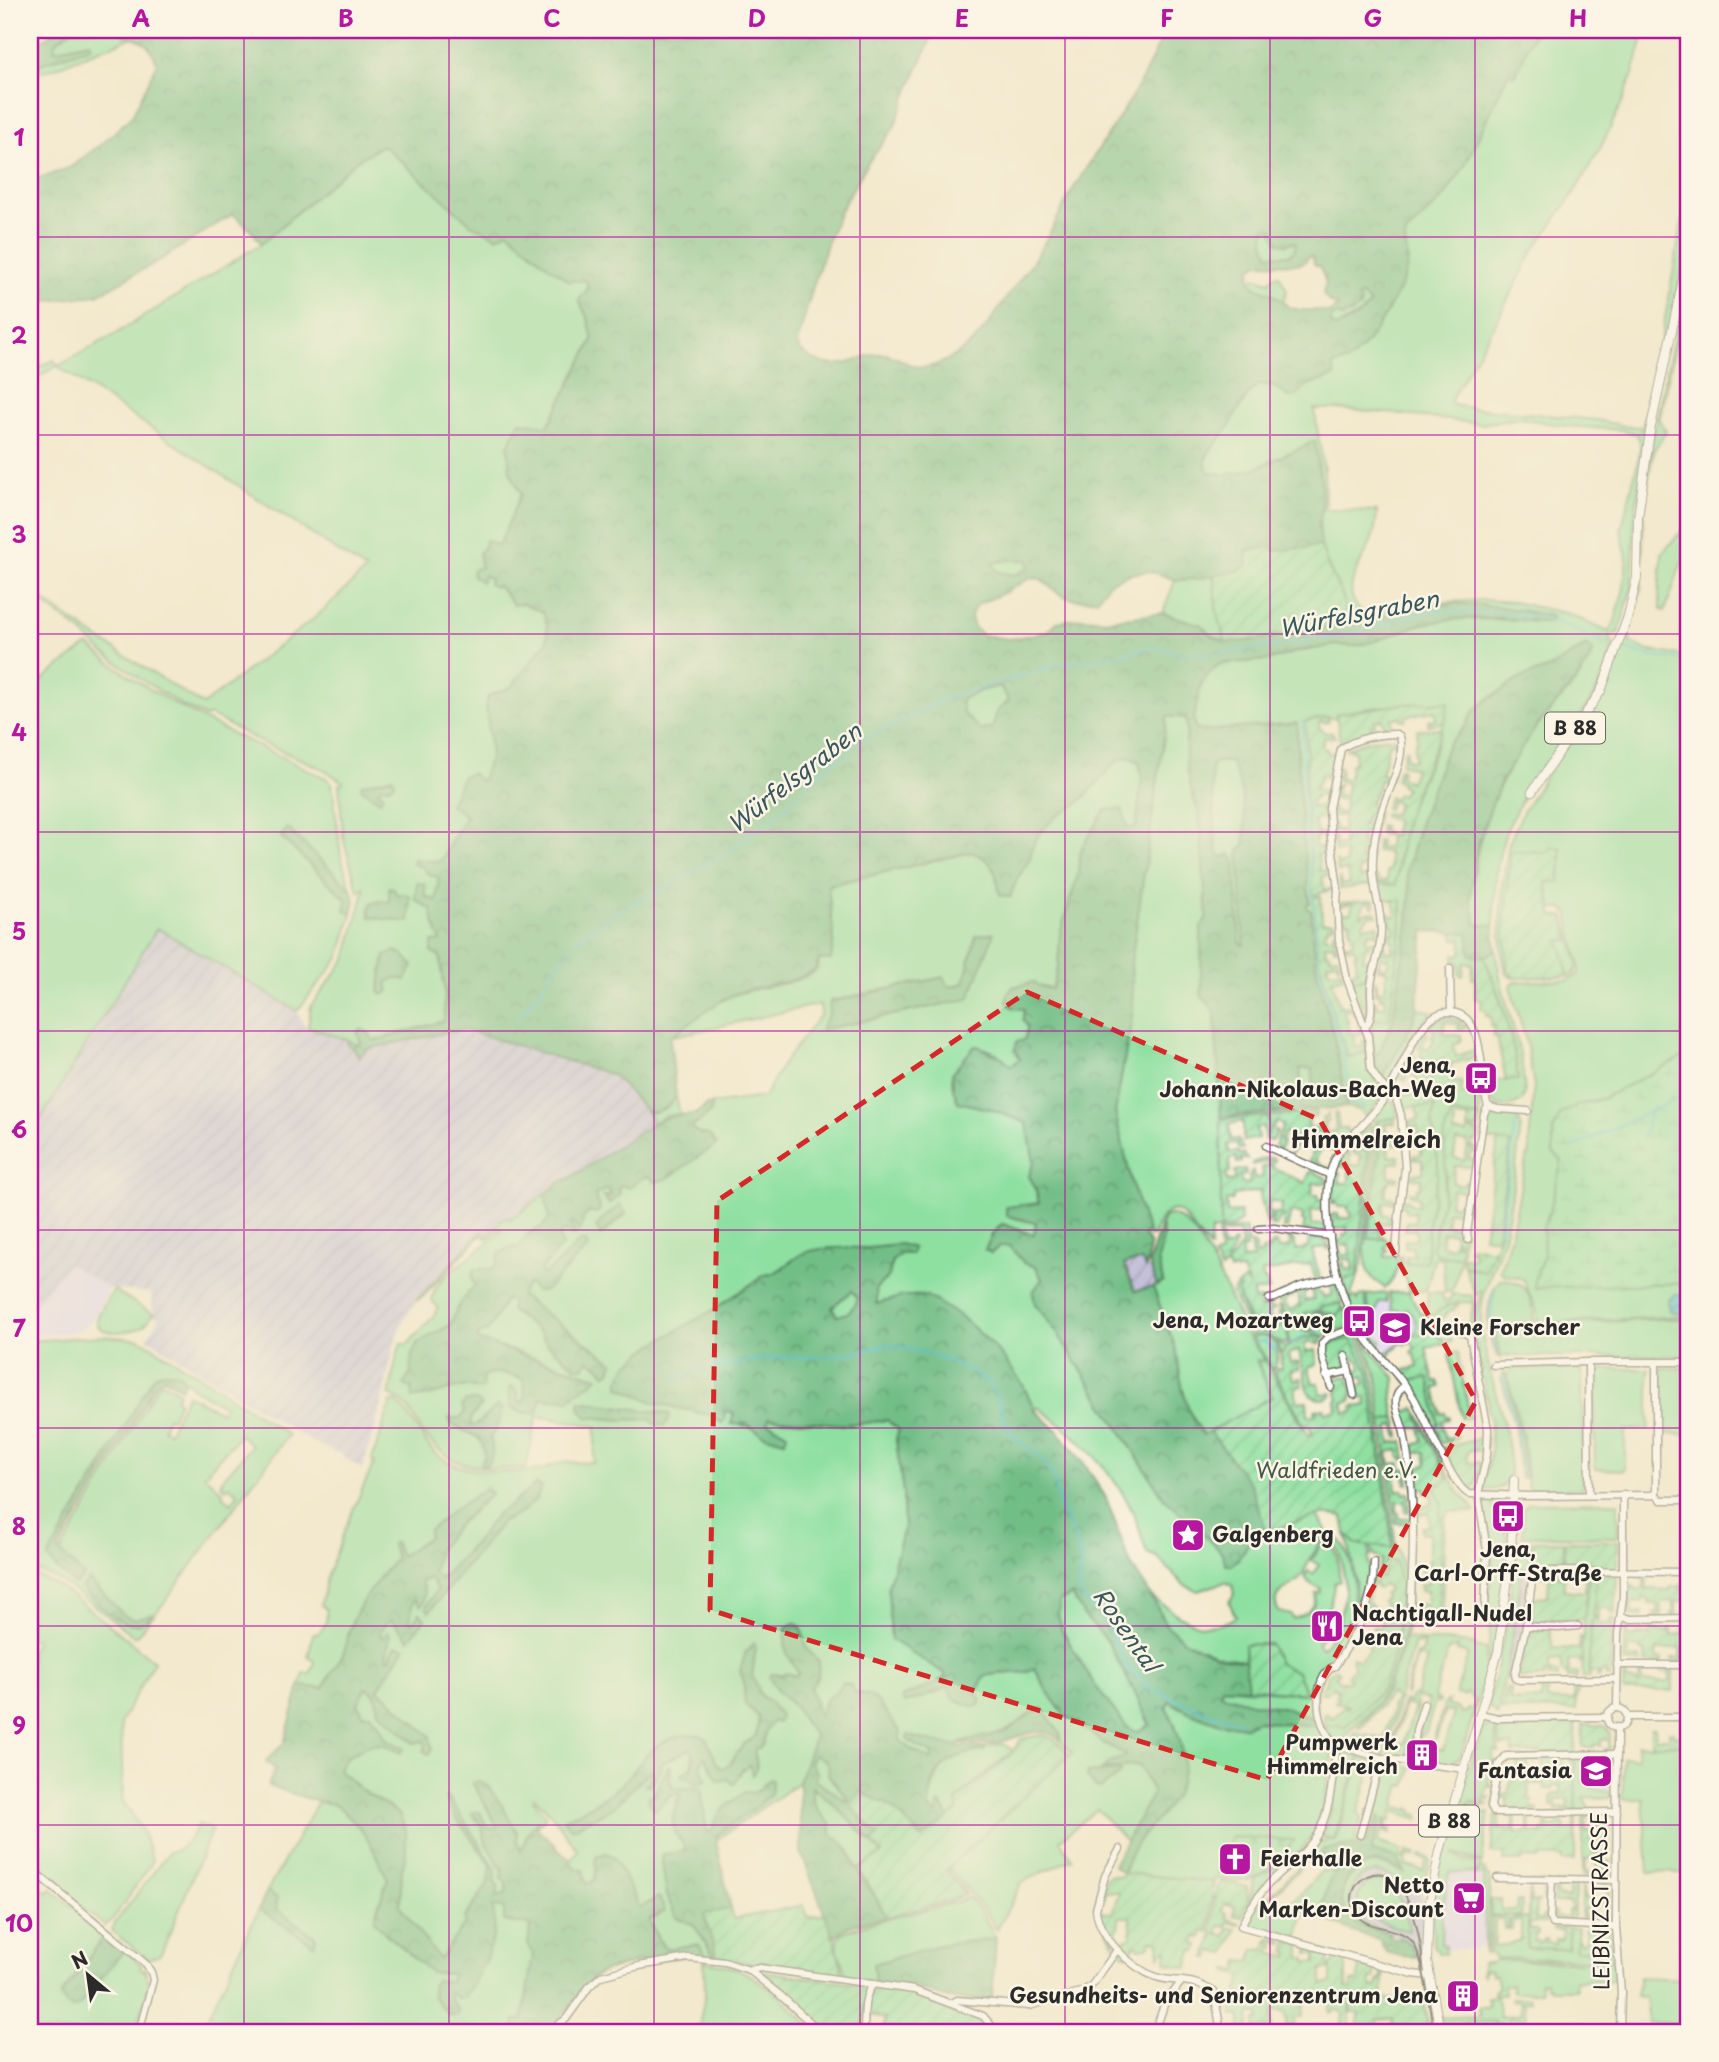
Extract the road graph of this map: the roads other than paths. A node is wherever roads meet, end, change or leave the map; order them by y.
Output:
1 (1689, 252) edge
2 (1531, 792) dead end
3 (1450, 968) dead end
4 (1451, 1012) junction
5 (1365, 1028) junction
6 (1389, 1091) junction
7 (1488, 1106) junction
8 (1528, 1111) dead end
9 (1266, 1146) dead end
10 (1330, 1175) junction
11 (1258, 1229) dead end
12 (1330, 1236) junction
13 (1468, 1240) dead end
14 (1396, 1253) dead end
15 (1338, 1277) junction
16 (1269, 1299) dead end
17 (1357, 1327) junction
18 (1461, 1331) dead end
19 (1345, 1355) dead end
20 (1588, 1362) junction
21 (1689, 1362) edge
22 (1656, 1363) junction
23 (1493, 1366) dead end
24 (1349, 1371) junction
25 (1326, 1376) junction
26 (1405, 1385) junction
27 (1331, 1387) dead end
28 (1354, 1395) dead end
29 (1514, 1480) dead end
30 (1478, 1494) junction
31 (1656, 1494) junction
32 (1589, 1495) junction
33 (1623, 1495) junction
34 (1514, 1496) junction
35 (1689, 1500) edge
36 (1374, 1562) dead end
37 (1623, 1572) junction
38 (1689, 1572) edge
39 (1409, 1615) dead end
40 (1482, 1617) dead end
41 (1621, 1617) junction
42 (1689, 1618) edge
43 (1526, 1626) junction
44 (1578, 1626) dead end
45 (1617, 1665) junction
46 (1689, 1665) edge
47 (1617, 1679) junction
48 (1424, 1704) dead end
49 (1617, 1708) junction
50 (1480, 1714) junction
51 (1608, 1717) junction
52 (1627, 1717) junction
53 (1689, 1717) edge
54 (1617, 1727) junction
55 (1337, 1745) junction
56 (1617, 1754) junction
57 (1381, 1758) junction
58 (1413, 1762) junction
59 (1465, 1769) junction
60 (1616, 1812) junction
61 (1360, 1835) dead end
62 (1120, 1849) dead end
63 (30, 1868) edge
64 (1497, 1878) dead end
65 (1552, 1879) junction
66 (1616, 1880) junction
67 (1616, 1927) junction
68 (1117, 1950) junction
69 (749, 1970) junction
70 (1429, 1976) junction
71 (1181, 1982) junction
72 (874, 1984) junction
73 (952, 2003) junction
74 (1155, 2031) edge
75 (1532, 2031) edge
76 (139, 2032) edge
77 (549, 2032) edge
78 (821, 2032) edge
79 (864, 2032) edge
80 (997, 2032) edge
81 (1177, 2032) edge
82 (1221, 2032) edge
83 (1440, 2032) edge
84 (1620, 2032) edge

1 - 2 main road, B 88
3 - 4 street
4 - 6 street
4 - 7 street
5 - 5 street
5 - 6 street
6 - 10 street
6 - 14 street
7 - 8 street
7 - 13 street
9 - 10 street
10 - 12 street
11 - 12 street
12 - 15 street
15 - 16 street
15 - 17 street
17 - 25 street
17 - 26 street
18 - 30 street
19 - 24 street
20 - 22 street
20 - 23 street
20 - 32 street
21 - 22 street
22 - 31 street
24 - 25 street
24 - 28 street
25 - 27 street
26 - 30 street
26 - 39 street
29 - 34 main road, B 88
30 - 34 street
30 - 40 street
31 - 33 street
31 - 35 street
32 - 33 street
32 - 34 street
33 - 37 street
34 - 50 main road, B 88
36 - 55 street
37 - 38 street
37 - 41 street
37 - 43 street
41 - 42 street
41 - 45 street
43 - 44 street
43 - 47 street
45 - 46 street
45 - 47 street
47 - 49 street
48 - 58 street
49 - 51 street
49 - 52 street
50 - 51 street
50 - 59 main road, B 88
51 - 54 street
52 - 53 street
52 - 54 street
54 - 56 street, LEIBNIZSTRASSE
55 - 57 street
55 - 70 street
56 - 60 street, LEIBNIZSTRASSE
56 - 60 street
57 - 58 street
57 - 61 street
58 - 59 street
59 - 70 main road, B 88
60 - 66 street, LEIBNIZSTRASSE
62 - 68 street
63 - 76 street
64 - 65 street
65 - 66 street
65 - 67 street
66 - 67 street, LEIBNIZSTRASSE
67 - 84 street, LEIBNIZSTRASSE
68 - 71 street
68 - 73 street
69 - 72 street
69 - 77 street
69 - 78 street
70 - 83 main road, B 88
71 - 74 street
71 - 82 street
72 - 73 street
72 - 79 street
73 - 80 street
74 - 81 street
75 - 84 street

